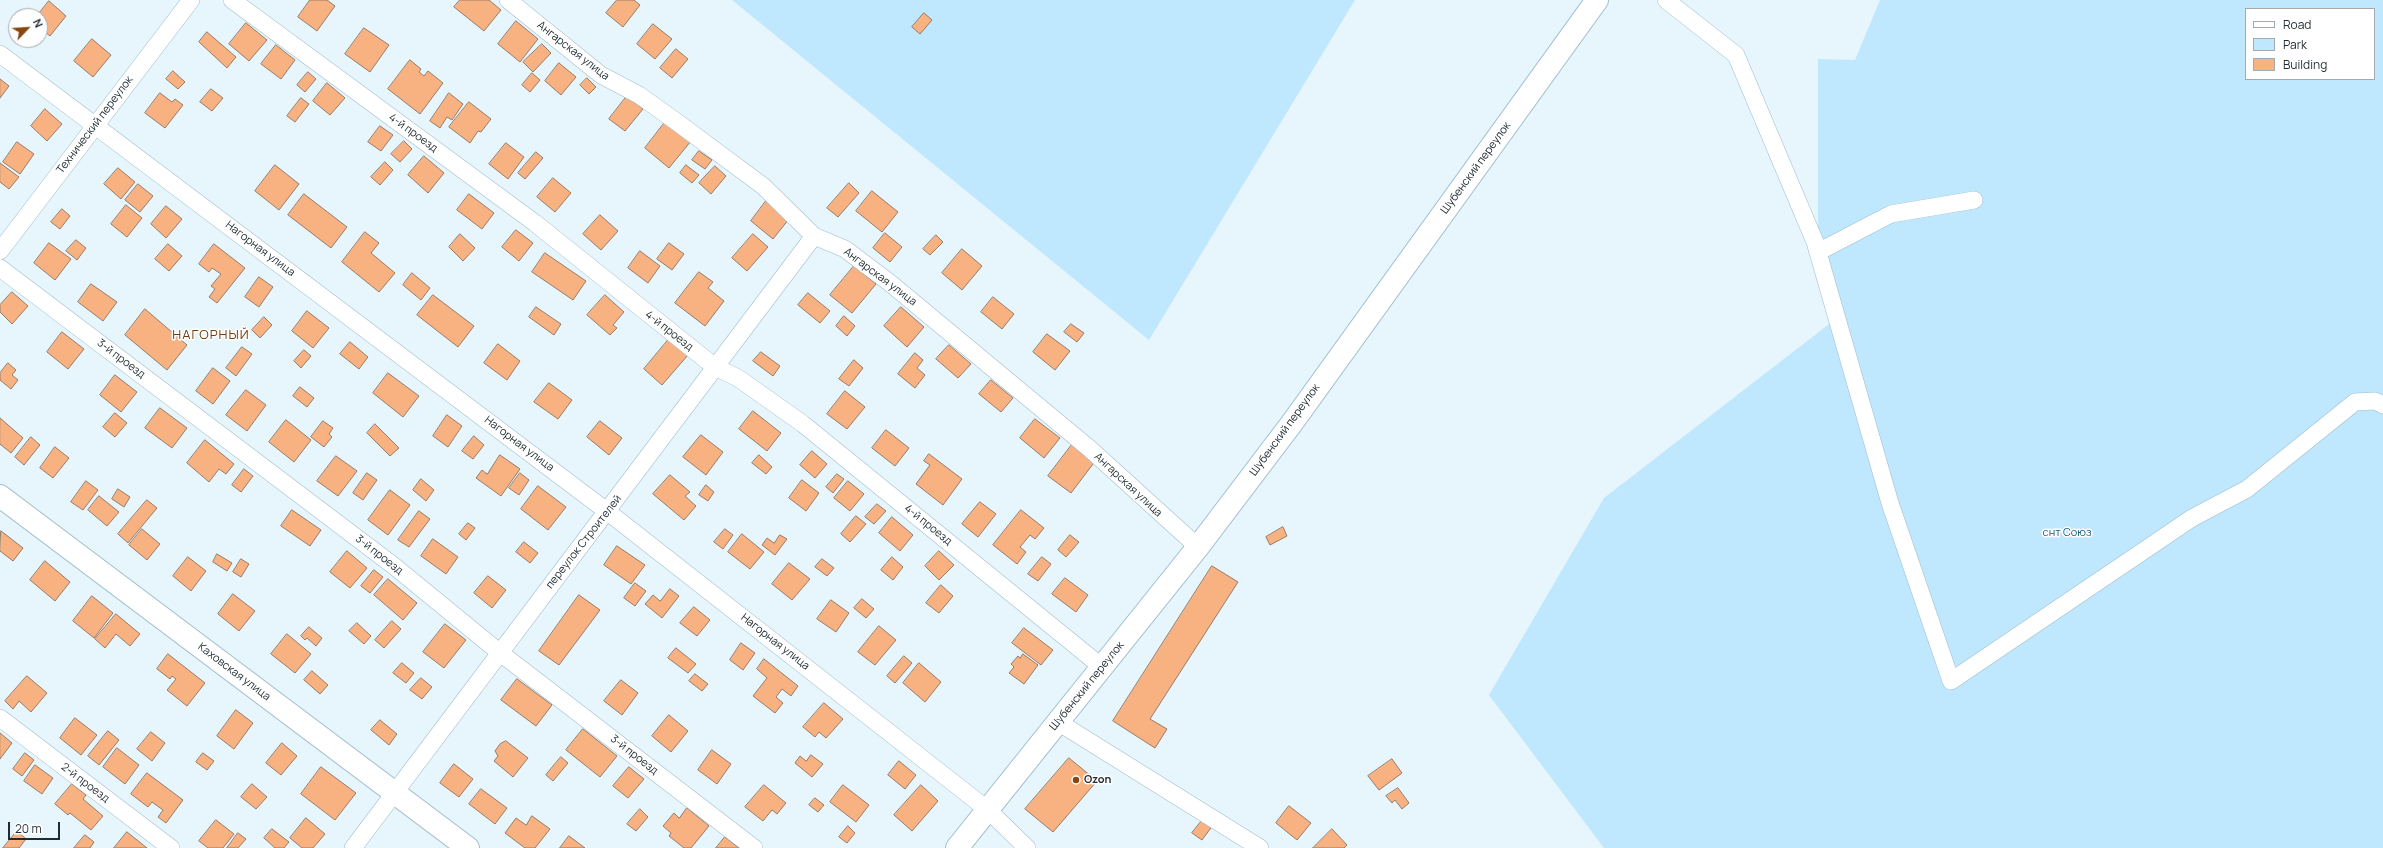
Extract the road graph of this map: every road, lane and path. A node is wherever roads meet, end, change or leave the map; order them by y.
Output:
1 (191, 0) edge
2 (232, 0) edge
3 (508, 0) edge
4 (1597, 0) edge
5 (1666, 0) edge
6 (0, 54) edge
7 (95, 124) junction
8 (1974, 200) dead end
9 (814, 236) junction
10 (0, 251) edge
11 (1818, 252) junction
12 (0, 268) edge
13 (715, 367) junction
14 (2383, 405) edge
15 (0, 496) edge
16 (608, 512) junction
17 (1198, 547) junction
18 (499, 652) junction
19 (1102, 667) junction
20 (0, 718) edge
21 (1058, 722) junction
22 (396, 793) junction
23 (988, 810) junction
24 (171, 848) edge
25 (353, 848) edge
26 (468, 848) edge
27 (754, 848) edge
28 (957, 848) edge
29 (1027, 848) edge
30 (1260, 848) edge

1 - 7 street, Технический переулок
2 - 13 street, 4-й проезд
3 - 9 street, Ангарская улица
4 - 17 main road, Шубенский переулок
5 - 11 street
6 - 7 street, Нагорная улица
7 - 10 street, Технический переулок
7 - 16 street, Нагорная улица
8 - 11 street
9 - 13 street, переулок Строителей
9 - 17 street, Ангарская улица
11 - 14 street
12 - 18 street, 3-й проезд
13 - 16 street, переулок Строителей
13 - 19 street, 4-й проезд
15 - 22 main road, Каховская улица
16 - 18 street, переулок Строителей
16 - 23 street, Нагорная улица
17 - 19 main road, Шубенский переулок
18 - 22 street, переулок Строителей
18 - 27 street, 3-й проезд
19 - 21 main road, Шубенский переулок
20 - 24 street, 2-й проезд
21 - 23 main road, Шубенский переулок
21 - 30 street
22 - 25 street, переулок Строителей
22 - 26 main road, Каховская улица
23 - 28 main road, Шубенский переулок
23 - 29 street, Нагорная улица

